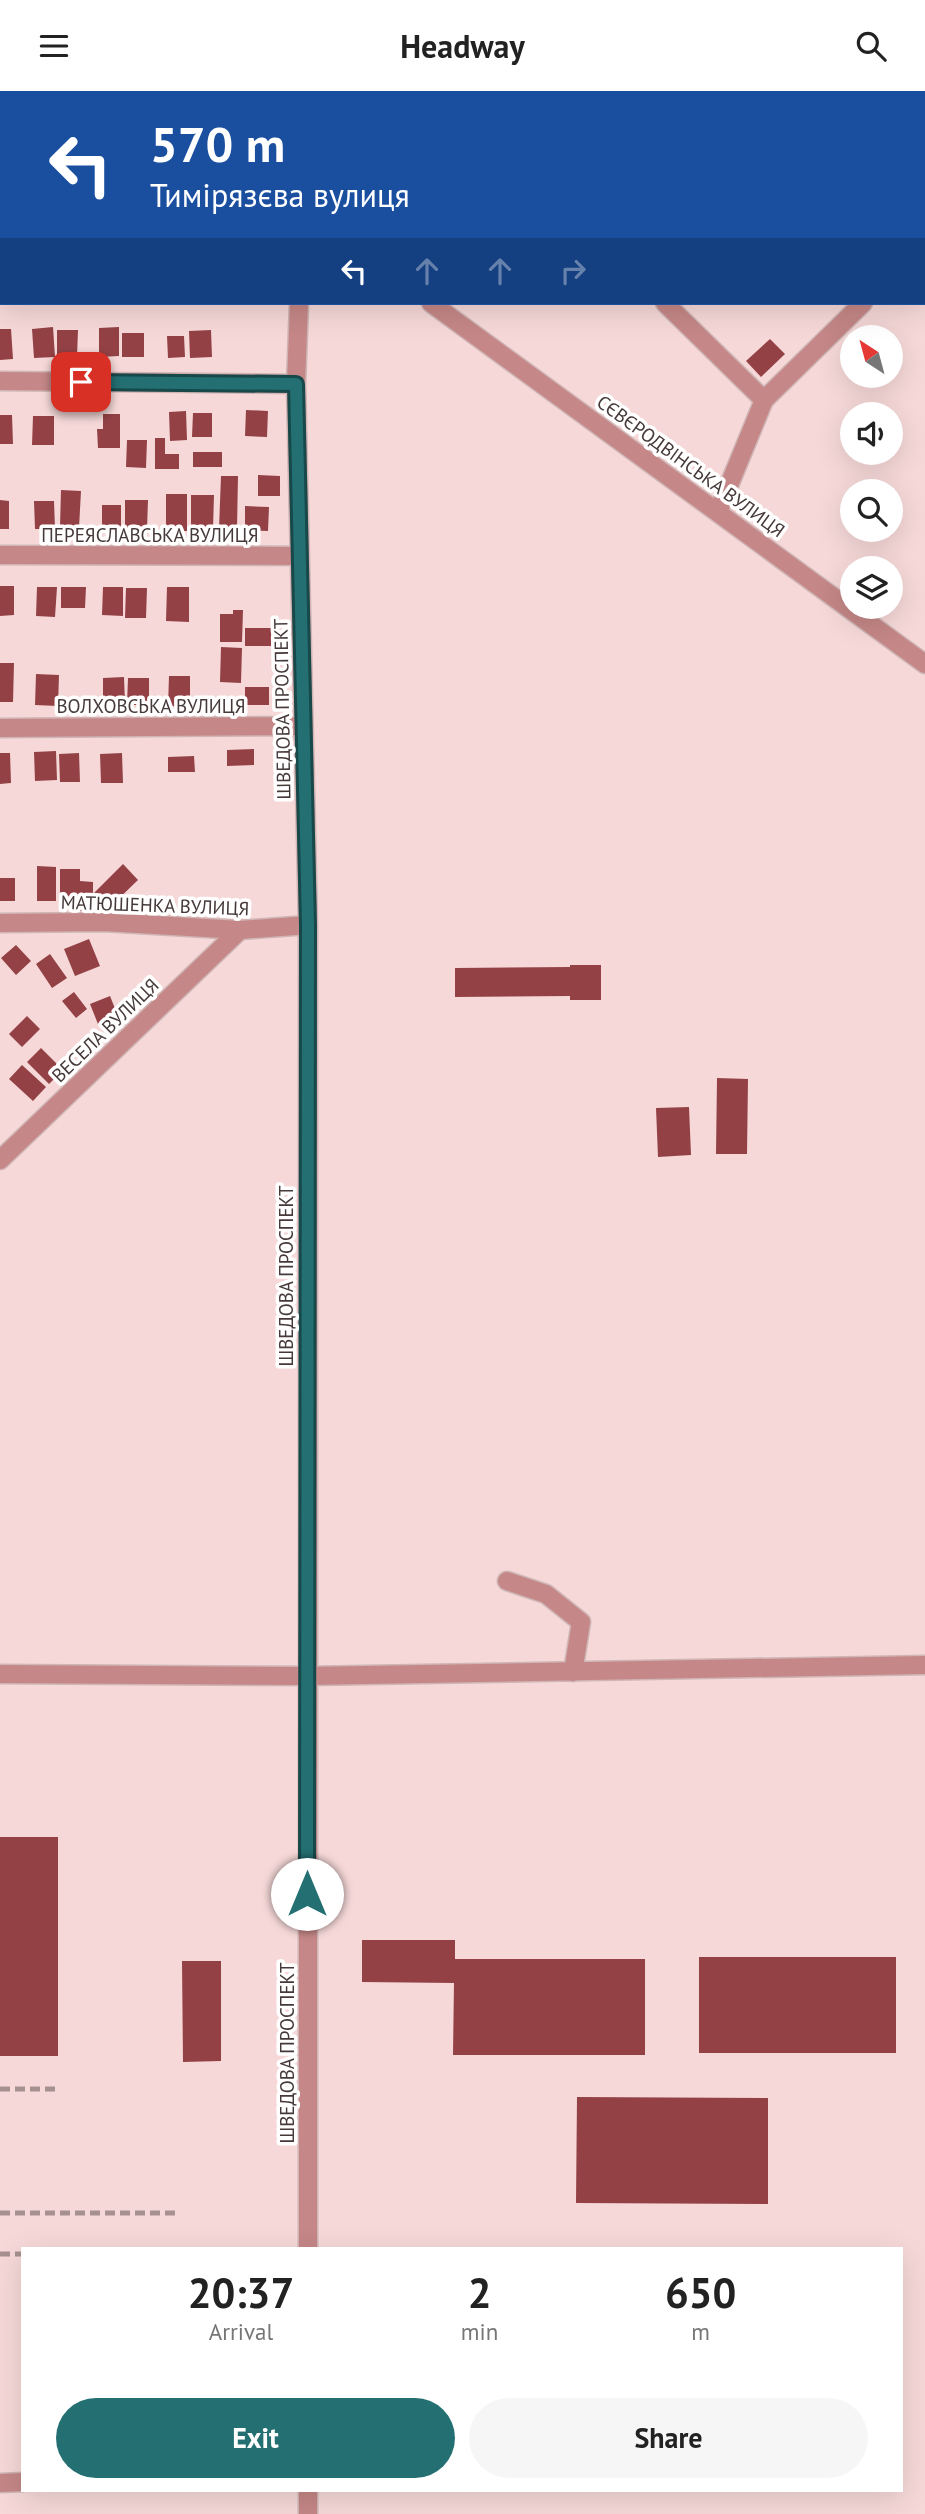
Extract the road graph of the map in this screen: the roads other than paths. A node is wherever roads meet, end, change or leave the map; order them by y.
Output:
1 (302, 305) edge
2 (434, 305) edge
3 (667, 305) edge
4 (861, 305) edge
5 (0, 381) edge
6 (296, 384) junction
7 (764, 400) junction
8 (718, 512) junction
9 (0, 555) edge
10 (300, 556) junction
11 (925, 664) edge
12 (303, 726) junction
13 (0, 728) edge
14 (308, 925) junction
15 (4, 927) edge
16 (240, 930) junction
17 (0, 1160) edge
18 (507, 1581) dead end
19 (925, 1665) edge
20 (573, 1672) junction
21 (0, 1674) edge
22 (307, 1676) junction
23 (308, 2247) edge
24 (21, 2482) edge
25 (0, 2483) edge
26 (308, 2492) edge
27 (308, 2514) edge

1 - 6 street, ШВЕДОВА ПРОСПЕКТ
2 - 8 street, СЄВЄРОДВІНСЬКА ВУЛИЦЯ
3 - 7 street
4 - 7 street
5 - 6 street
6 - 10 street, ШВЕДОВА ПРОСПЕКТ
7 - 8 street
8 - 11 street, СЄВЄРОДВІНСЬКА ВУЛИЦЯ
9 - 10 street, ПЕРЕЯСЛАВСЬКА ВУЛИЦЯ
10 - 12 street, ШВЕДОВА ПРОСПЕКТ
12 - 13 street, ВОЛХОВСЬКА ВУЛИЦЯ
12 - 14 street, ШВЕДОВА ПРОСПЕКТ
14 - 16 street, МАТЮШЕНКА ВУЛИЦЯ
14 - 22 street, ШВЕДОВА ПРОСПЕКТ
15 - 16 street, МАТЮШЕНКА ВУЛИЦЯ
16 - 17 street, ВЕСЕЛА ВУЛИЦЯ
18 - 20 street
19 - 20 street
20 - 22 street
21 - 22 street
22 - 23 street, ШВЕДОВА ПРОСПЕКТ
24 - 25 street
26 - 27 street

